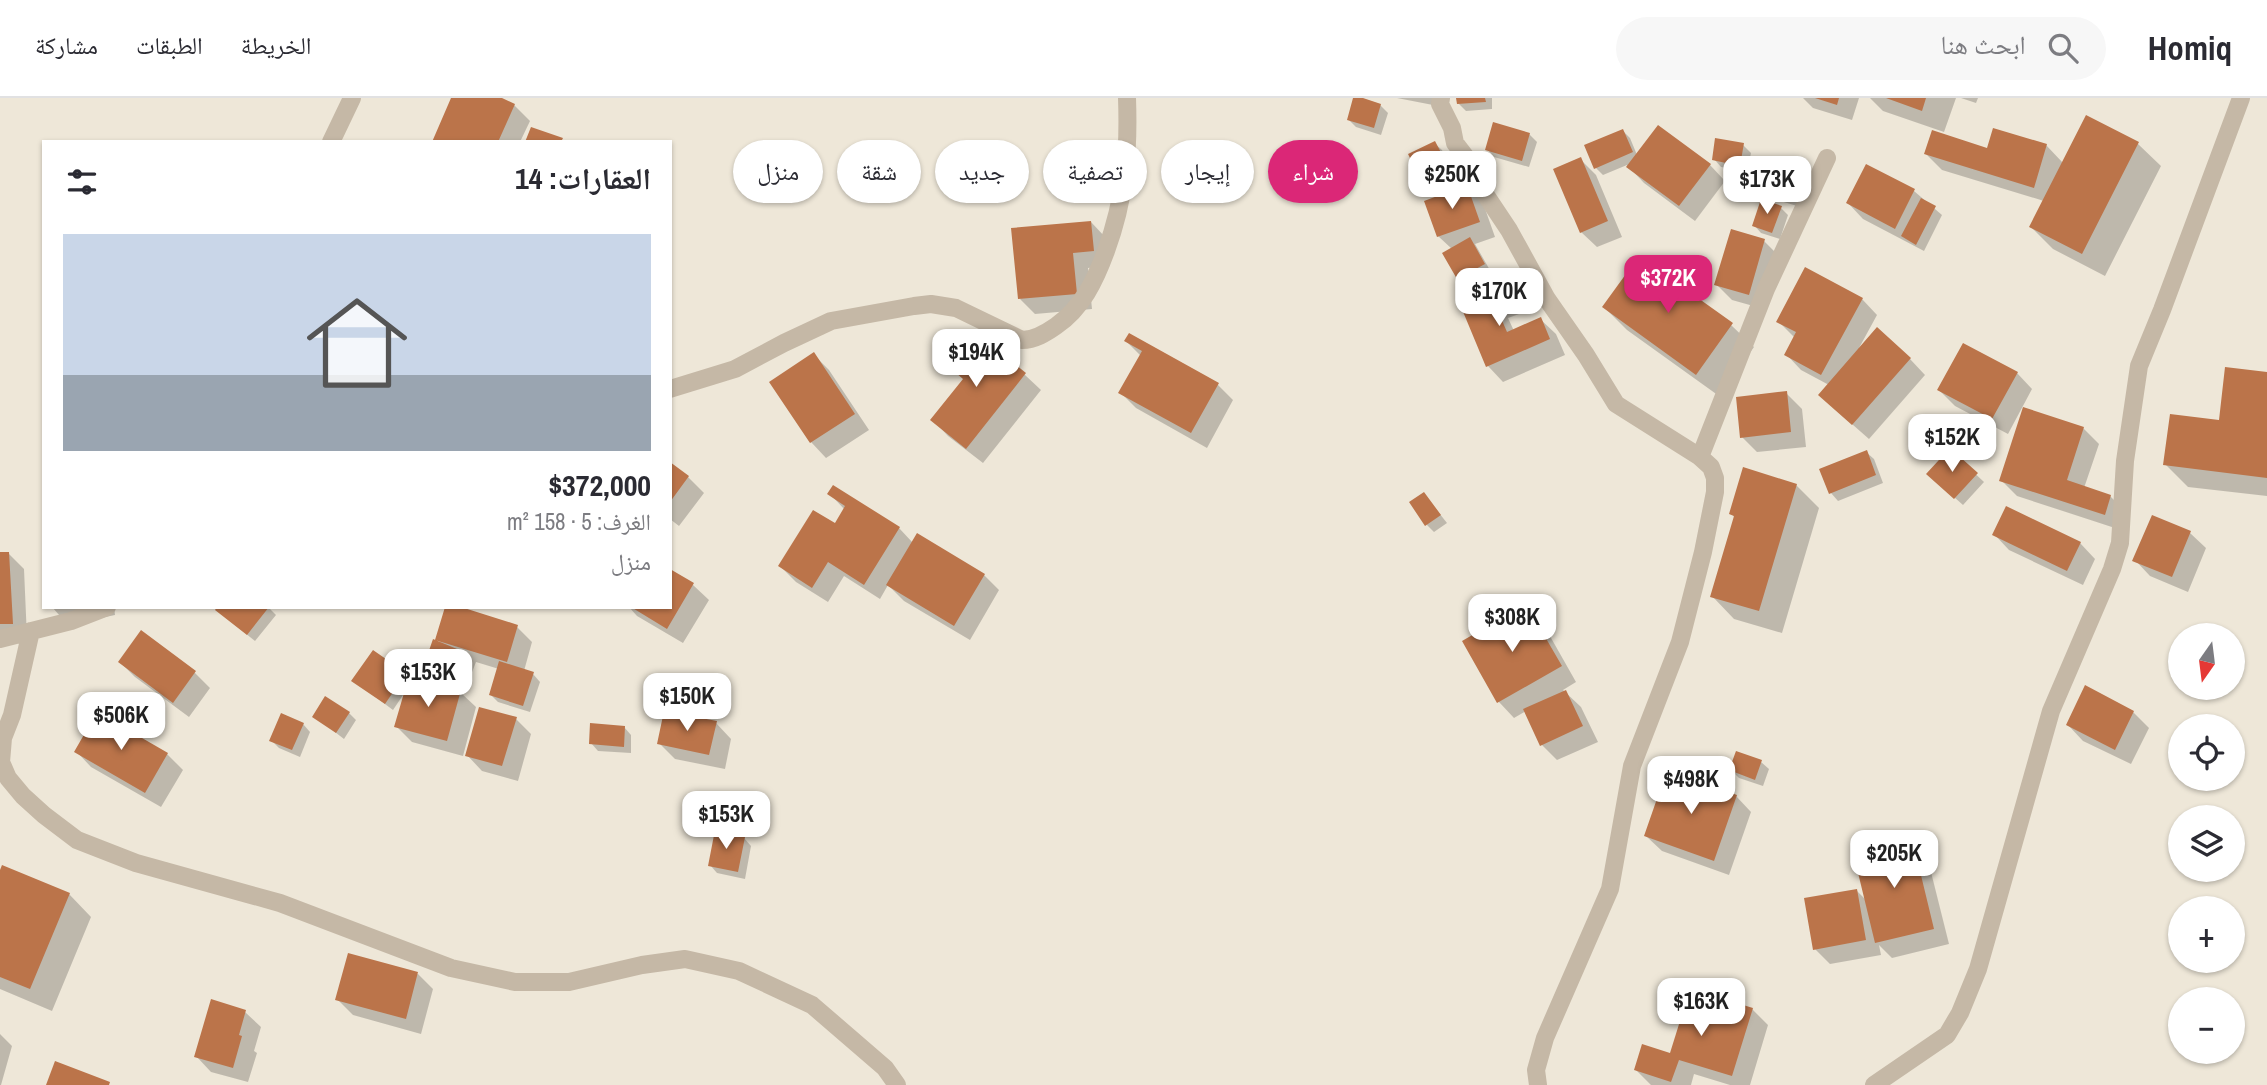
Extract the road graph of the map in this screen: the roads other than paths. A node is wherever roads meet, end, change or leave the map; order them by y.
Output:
1 (352, 98) edge
2 (1127, 98) edge
3 (1441, 98) edge
4 (2241, 98) edge
5 (332, 140) edge
6 (1827, 158) dead end
7 (672, 387) edge
8 (1700, 457) junction
9 (102, 609) edge
10 (31, 631) junction
11 (0, 639) edge
12 (897, 1085) edge
13 (1538, 1085) edge
14 (1874, 1085) edge

1 - 5 street
2 - 7 street
3 - 8 street
4 - 14 street
6 - 8 street
8 - 13 street
9 - 10 street
10 - 11 street
10 - 12 street

